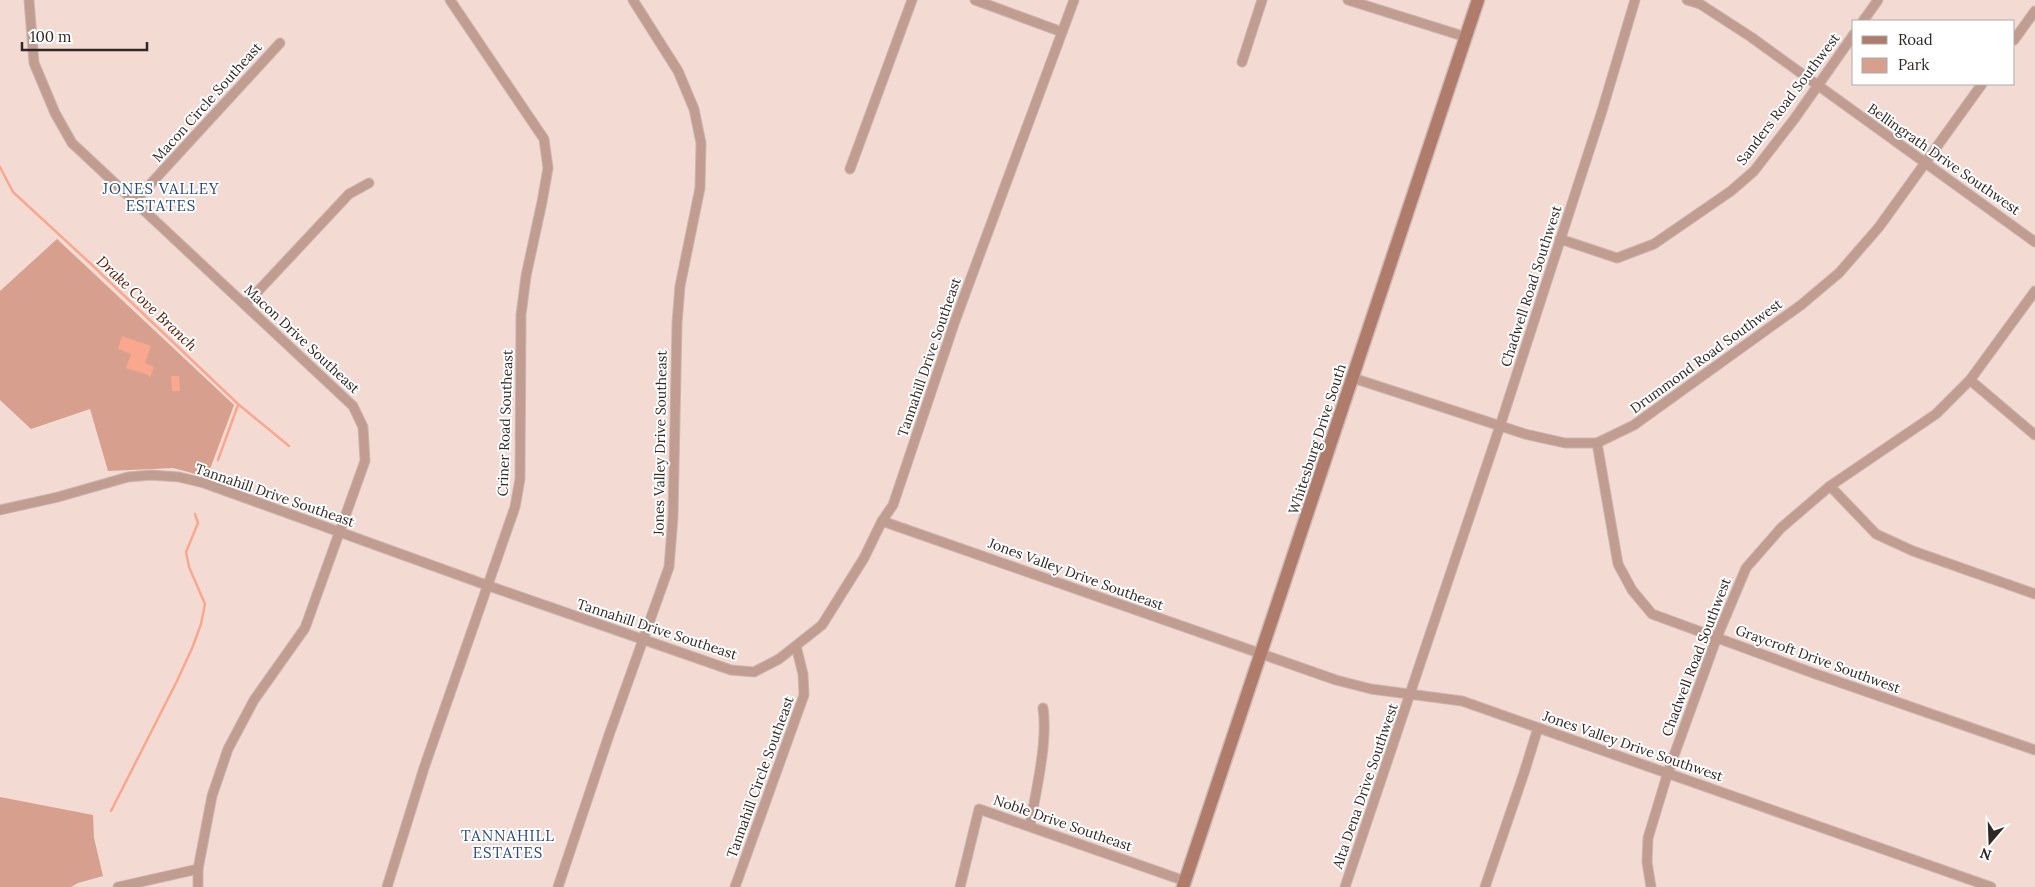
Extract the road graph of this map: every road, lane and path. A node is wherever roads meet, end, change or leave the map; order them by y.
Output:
1 (29, 0) edge
2 (450, 0) edge
3 (632, 0) edge
4 (912, 0) edge
5 (975, 0) edge
6 (1074, 0) edge
7 (1262, 0) edge
8 (1348, 0) edge
9 (1478, 0) edge
10 (1635, 0) edge
11 (1687, 0) edge
12 (1878, 0) edge
13 (2035, 11) edge
14 (1864, 20) edge
15 (1062, 32) junction
16 (1466, 37) junction
17 (1852, 37) edge
18 (2015, 39) edge
19 (280, 42) dead end
20 (1242, 62) dead end
21 (1981, 85) edge
22 (1817, 86) junction
23 (1926, 162) junction
24 (850, 169) dead end
25 (370, 183) dead end
26 (134, 202) junction
27 (1560, 239) junction
28 (2035, 242) edge
29 (2035, 291) edge
30 (246, 304) junction
31 (1353, 378) junction
32 (1970, 380) junction
33 (1500, 426) junction
34 (2035, 435) edge
35 (1597, 443) junction
36 (1830, 486) junction
37 (0, 510) edge
38 (882, 521) junction
39 (340, 532) junction
40 (489, 586) junction
41 (2035, 594) edge
42 (1717, 637) junction
43 (643, 640) junction
44 (796, 646) junction
45 (1261, 654) junction
46 (1411, 693) junction
47 (1043, 708) dead end
48 (1538, 728) junction
49 (2035, 750) edge
50 (1668, 772) junction
51 (1030, 826) junction
52 (198, 869) junction
53 (1184, 884) edge
54 (118, 887) edge
55 (198, 887) edge
56 (387, 887) edge
57 (558, 887) edge
58 (735, 887) edge
59 (960, 887) edge
60 (1345, 887) edge
61 (1484, 887) edge
62 (1651, 887) edge
63 (1991, 887) edge

1 - 26 street, Macon Drive Southeast
2 - 40 street, Criner Road Southeast
3 - 43 street, Jones Valley Drive Southeast
4 - 24 street
5 - 15 street
6 - 15 street, Tannahill Drive Southeast
7 - 20 street
8 - 16 street
9 - 16 main road, Whitesburg Drive South
10 - 27 street, Chadwell Road Southwest
11 - 22 street, Bellingrath Drive Southwest
12 - 14 street
13 - 18 street
15 - 38 street, Tannahill Drive Southeast
16 - 31 main road, Whitesburg Drive South
17 - 22 street, Sanders Road Southwest
19 - 26 street, Macon Circle Southeast
21 - 23 street, Drummond Road Southwest
22 - 23 street, Bellingrath Drive Southwest
22 - 27 street, Sanders Road Southwest
23 - 28 street, Bellingrath Drive Southwest
23 - 35 street, Drummond Road Southwest
25 - 30 street
26 - 30 street, Macon Drive Southeast
27 - 33 street, Chadwell Road Southwest
29 - 32 street, Chadwell Road Southwest
30 - 39 street, Macon Drive Southeast
31 - 33 street, Drummond Road Southwest
31 - 45 main road, Whitesburg Drive South
32 - 34 street
32 - 36 street, Chadwell Road Southwest
33 - 35 street, Drummond Road Southwest
33 - 46 street, Chadwell Road Southwest
35 - 42 street, Graycroft Drive Southwest
36 - 41 street
36 - 42 street, Chadwell Road Southwest
37 - 39 street, Tannahill Drive Southeast
38 - 44 street, Tannahill Drive Southeast
38 - 45 street, Jones Valley Drive Southeast
39 - 40 street, Tannahill Drive Southeast
39 - 52 street, Macon Drive Southeast
40 - 43 street, Tannahill Drive Southeast
40 - 56 street, Criner Road Southeast
42 - 49 street, Graycroft Drive Southwest
42 - 50 street, Chadwell Road Southwest
43 - 44 street, Tannahill Drive Southeast
43 - 57 street, Jones Valley Drive Southeast
44 - 58 street, Tannahill Circle Southeast
45 - 46 street, Jones Valley Drive Southwest
45 - 53 main road, Whitesburg Drive South
46 - 48 street, Jones Valley Drive Southwest
46 - 60 street, Alta Dena Drive Southwest
47 - 51 street
48 - 50 street, Jones Valley Drive Southwest
48 - 61 street
50 - 62 street, Chadwell Road Southwest
50 - 63 street, Jones Valley Drive Southwest
51 - 53 street, Noble Drive Southeast
51 - 59 street, Noble Drive Southeast
52 - 54 street
52 - 55 street, Macon Drive Southeast

